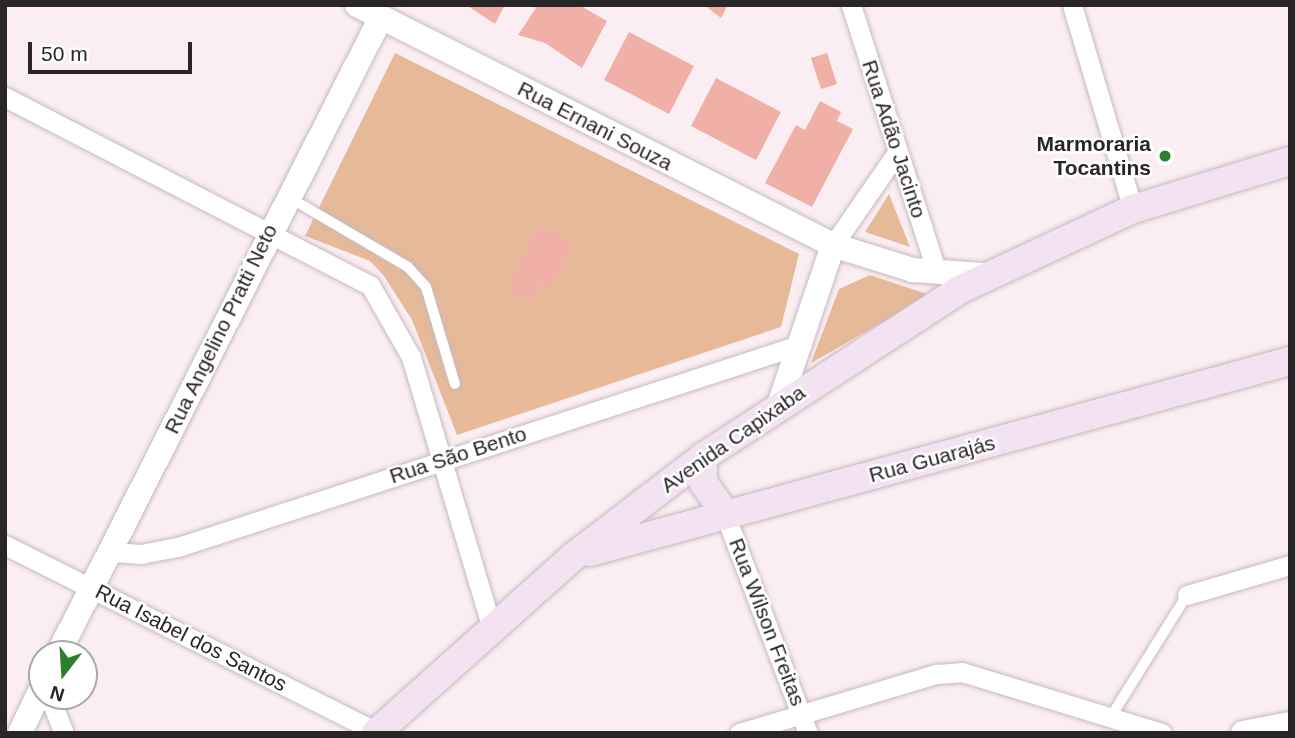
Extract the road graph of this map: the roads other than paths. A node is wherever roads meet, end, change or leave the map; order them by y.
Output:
1 (357, 5) edge
2 (852, 5) edge
3 (1072, 5) edge
4 (384, 11) edge
5 (5, 97) edge
6 (898, 151) junction
7 (1290, 161) edge
8 (287, 195) junction
9 (1133, 209) junction
10 (268, 232) junction
11 (833, 245) junction
12 (870, 258) junction
13 (937, 273) junction
14 (985, 275) junction
15 (818, 294) junction
16 (802, 344) junction
17 (1290, 361) edge
18 (456, 384) dead end
19 (780, 402) junction
20 (703, 457) junction
21 (438, 462) junction
22 (724, 512) junction
23 (5, 545) edge
24 (112, 552) junction
25 (574, 556) junction
26 (1290, 565) edge
27 (91, 587) junction
28 (1186, 595) joint
29 (492, 629) junction
30 (65, 640) edge
31 (31, 710) edge
32 (55, 710) edge
33 (1112, 715) junction
34 (1290, 724) edge
35 (806, 725) edge
36 (376, 732) edge
37 (20, 733) edge
38 (64, 733) edge
39 (739, 733) edge
40 (1162, 733) edge
41 (1243, 733) edge

1 - 4 street, Rua Ernani Souza
2 - 6 street, Rua Adão Jacinto
3 - 9 street
4 - 8 street, Rua Angelino Pratti Neto
4 - 11 street, Rua Ernani Souza
5 - 10 street
6 - 11 street
6 - 13 street, Rua Adão Jacinto
7 - 9 main road, Avenida Capixaba
8 - 10 street, Rua Angelino Pratti Neto
8 - 18 lane
9 - 14 main road, Avenida Capixaba
10 - 21 street
10 - 24 street, Rua Angelino Pratti Neto
11 - 12 street, Rua Ernani Souza
11 - 15 street
12 - 13 street, Rua Ernani Souza
12 - 15 street
13 - 14 street, Rua Ernani Souza
14 - 19 main road, Avenida Capixaba
15 - 16 street
16 - 19 street
16 - 21 street, Rua São Bento
17 - 22 main road, Rua Guarajás
19 - 20 main road, Avenida Capixaba
20 - 22 main road
20 - 25 main road, Avenida Capixaba
21 - 24 street, Rua São Bento
21 - 29 street
22 - 25 main road, Rua Guarajás
22 - 35 street, Rua Wilson Freitas
23 - 27 street, Rua Isabel dos Santos
24 - 27 street, Rua Angelino Pratti Neto
25 - 29 main road, Avenida Capixaba
26 - 28 street
27 - 30 street, Rua Angelino Pratti Neto
27 - 36 street, Rua Isabel dos Santos
28 - 33 lane
29 - 36 main road, Avenida Capixaba
31 - 37 street
32 - 38 street
33 - 35 street
33 - 40 street
34 - 41 street
35 - 39 street

